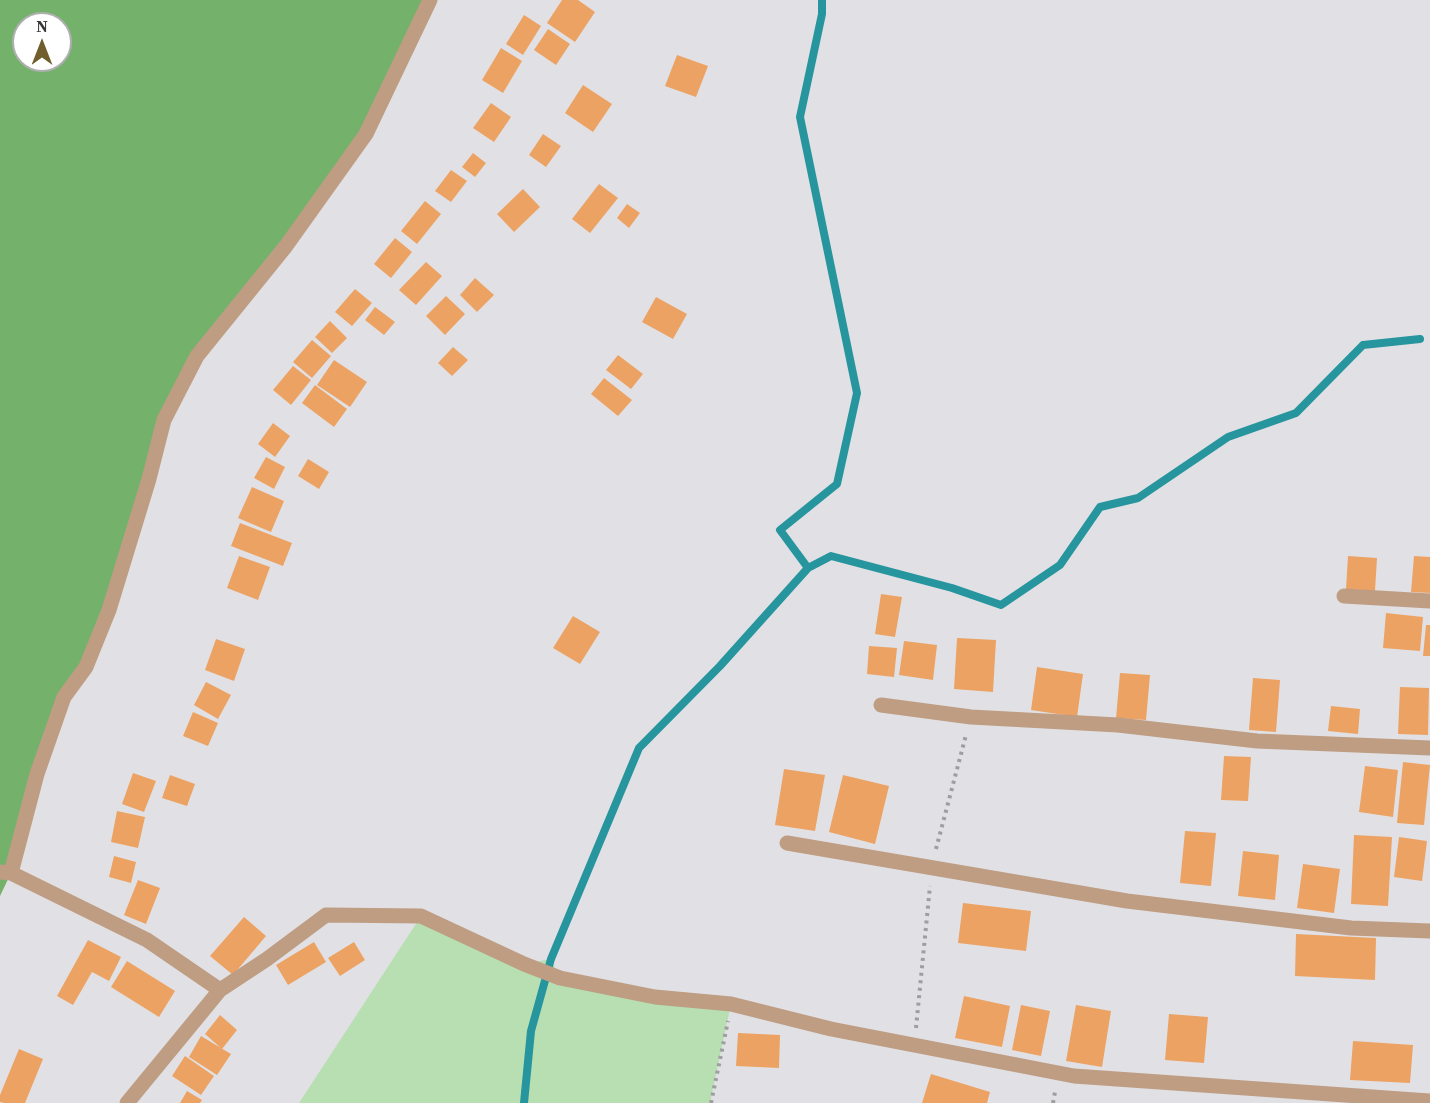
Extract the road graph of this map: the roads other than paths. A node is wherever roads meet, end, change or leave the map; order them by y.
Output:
1 (430, 0) edge
2 (1344, 596) dead end
3 (1430, 601) edge
4 (881, 705) dead end
5 (1430, 748) edge
6 (787, 843) dead end
7 (5, 872) edge
8 (1430, 931) edge
9 (220, 990) junction
10 (1430, 1101) edge
11 (127, 1103) edge

1 - 7 street
2 - 3 street
4 - 5 street
6 - 8 street
7 - 9 street
9 - 10 street
9 - 11 street

